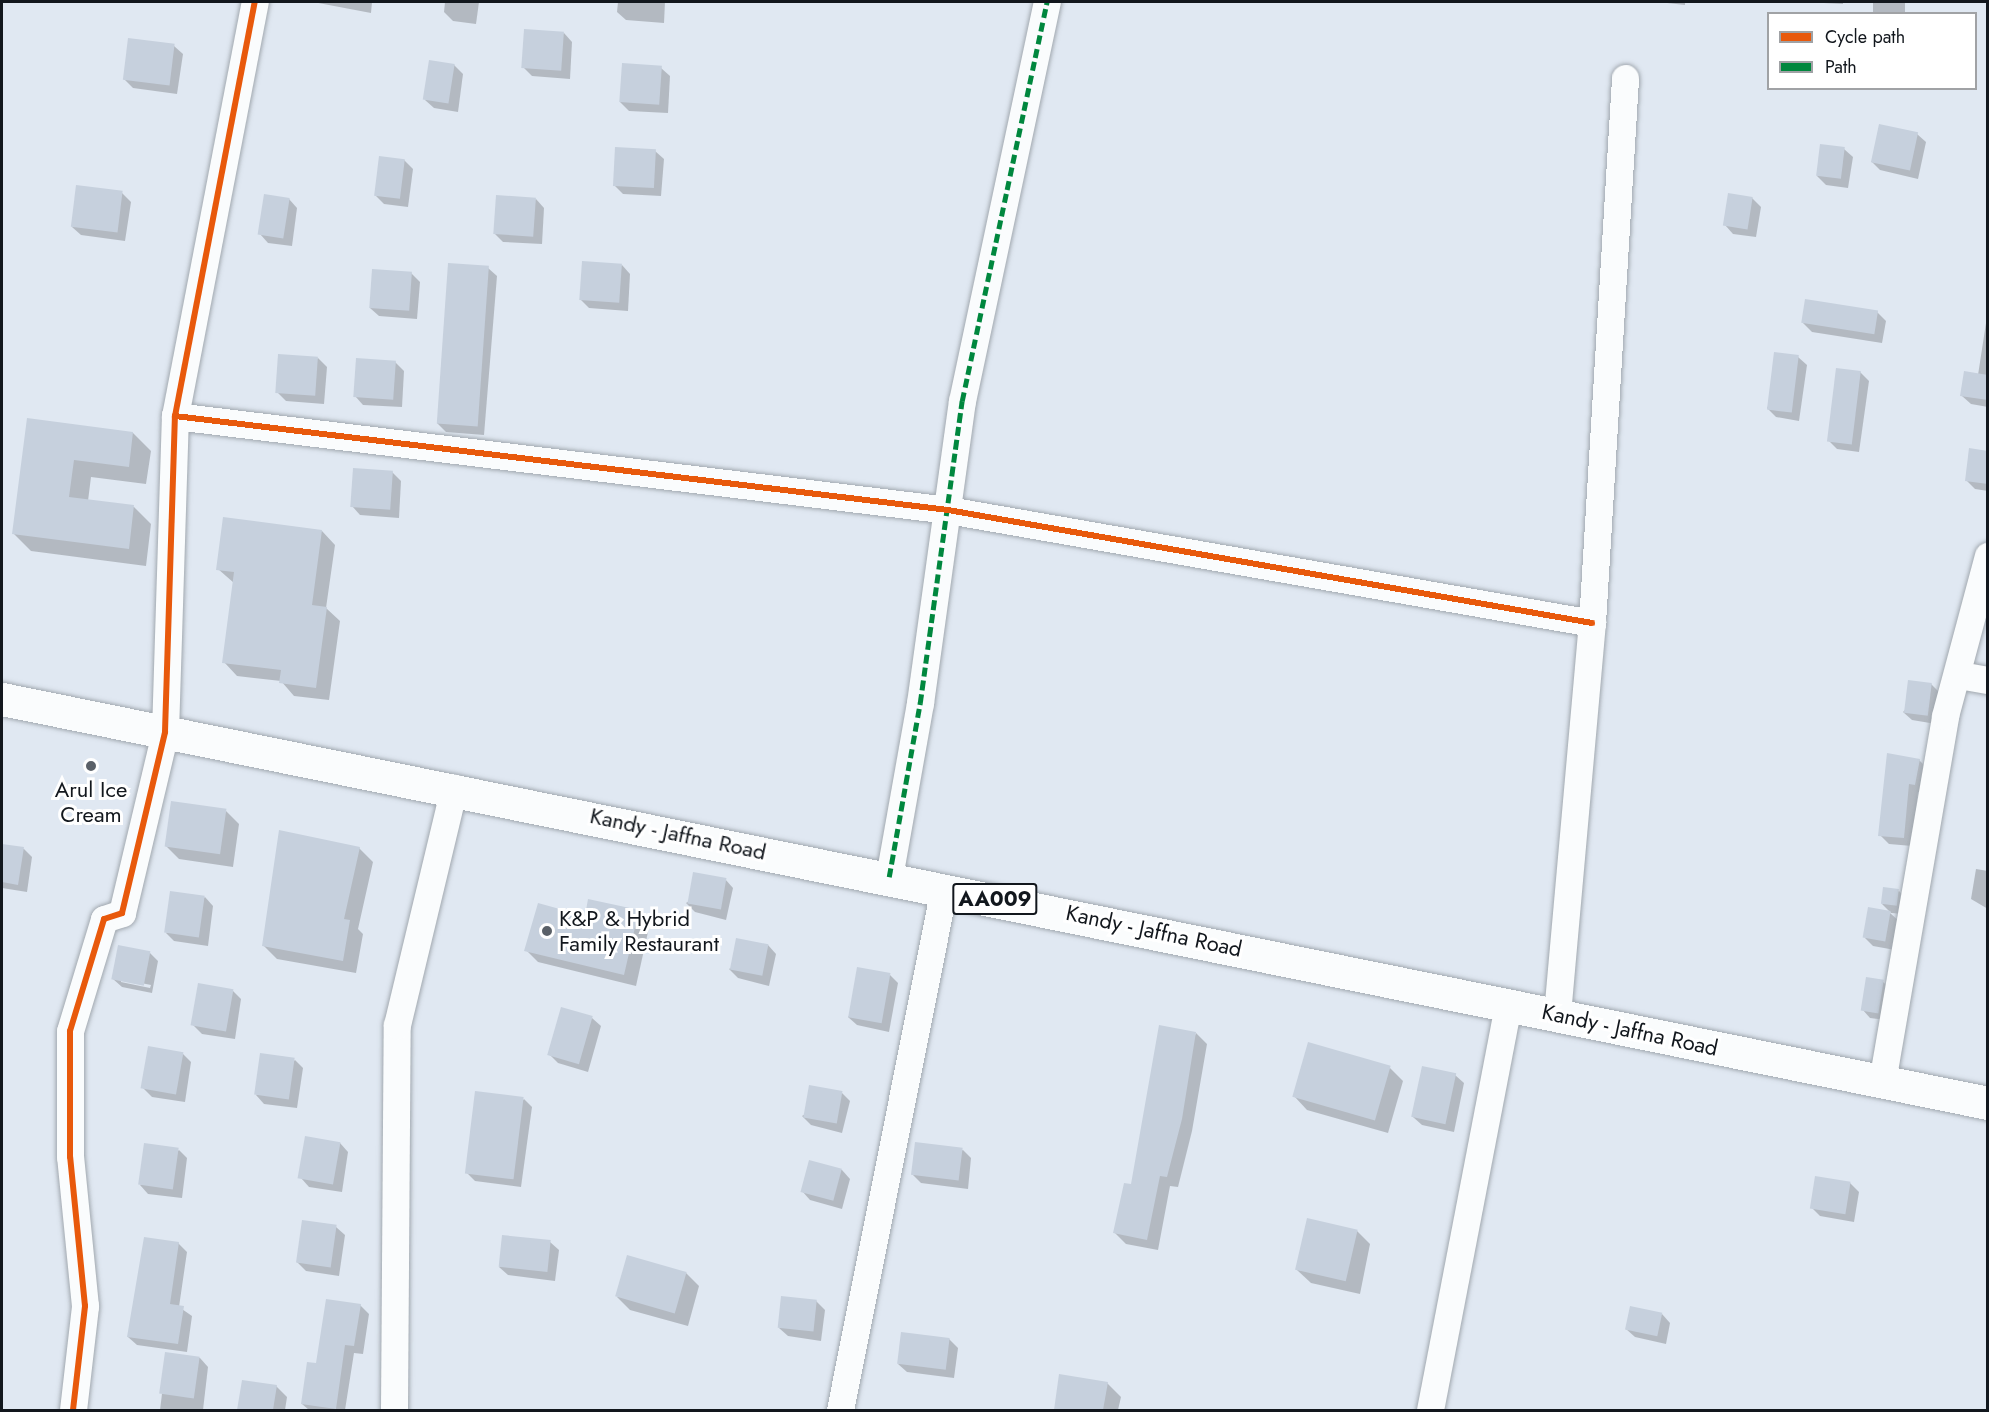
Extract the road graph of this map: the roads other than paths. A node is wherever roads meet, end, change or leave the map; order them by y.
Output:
1 (255, 2) edge
2 (1047, 2) edge
3 (1625, 78) dead end
4 (175, 416) junction
5 (948, 510) junction
6 (1988, 555) edge
7 (1592, 622) junction
8 (1959, 675) junction
9 (1988, 680) edge
10 (2, 699) edge
11 (165, 732) junction
12 (454, 788) junction
13 (889, 877) junction
14 (944, 888) junction
15 (1508, 1004) junction
16 (1557, 1014) junction
17 (1882, 1082) junction
18 (1988, 1103) edge
19 (73, 1410) edge
20 (394, 1410) edge
21 (840, 1410) edge
22 (1430, 1410) edge

1 - 4 street
2 - 5 street
3 - 7 street
4 - 5 street
4 - 11 street
5 - 7 street
5 - 13 street
6 - 8 street
7 - 16 street
8 - 9 street
8 - 17 street
10 - 11 highway, Kandy - Jaffna Road / AA009
11 - 12 highway, Kandy - Jaffna Road / AA009
11 - 19 street
12 - 13 highway, Kandy - Jaffna Road / AA009
12 - 20 street
13 - 14 highway, Kandy - Jaffna Road / AA009
14 - 15 highway, Kandy - Jaffna Road / AA009
14 - 21 street
15 - 16 highway, Kandy - Jaffna Road / AA009
15 - 22 street
16 - 17 highway, Kandy - Jaffna Road / AA009
17 - 18 highway, Kandy - Jaffna Road / AA009

